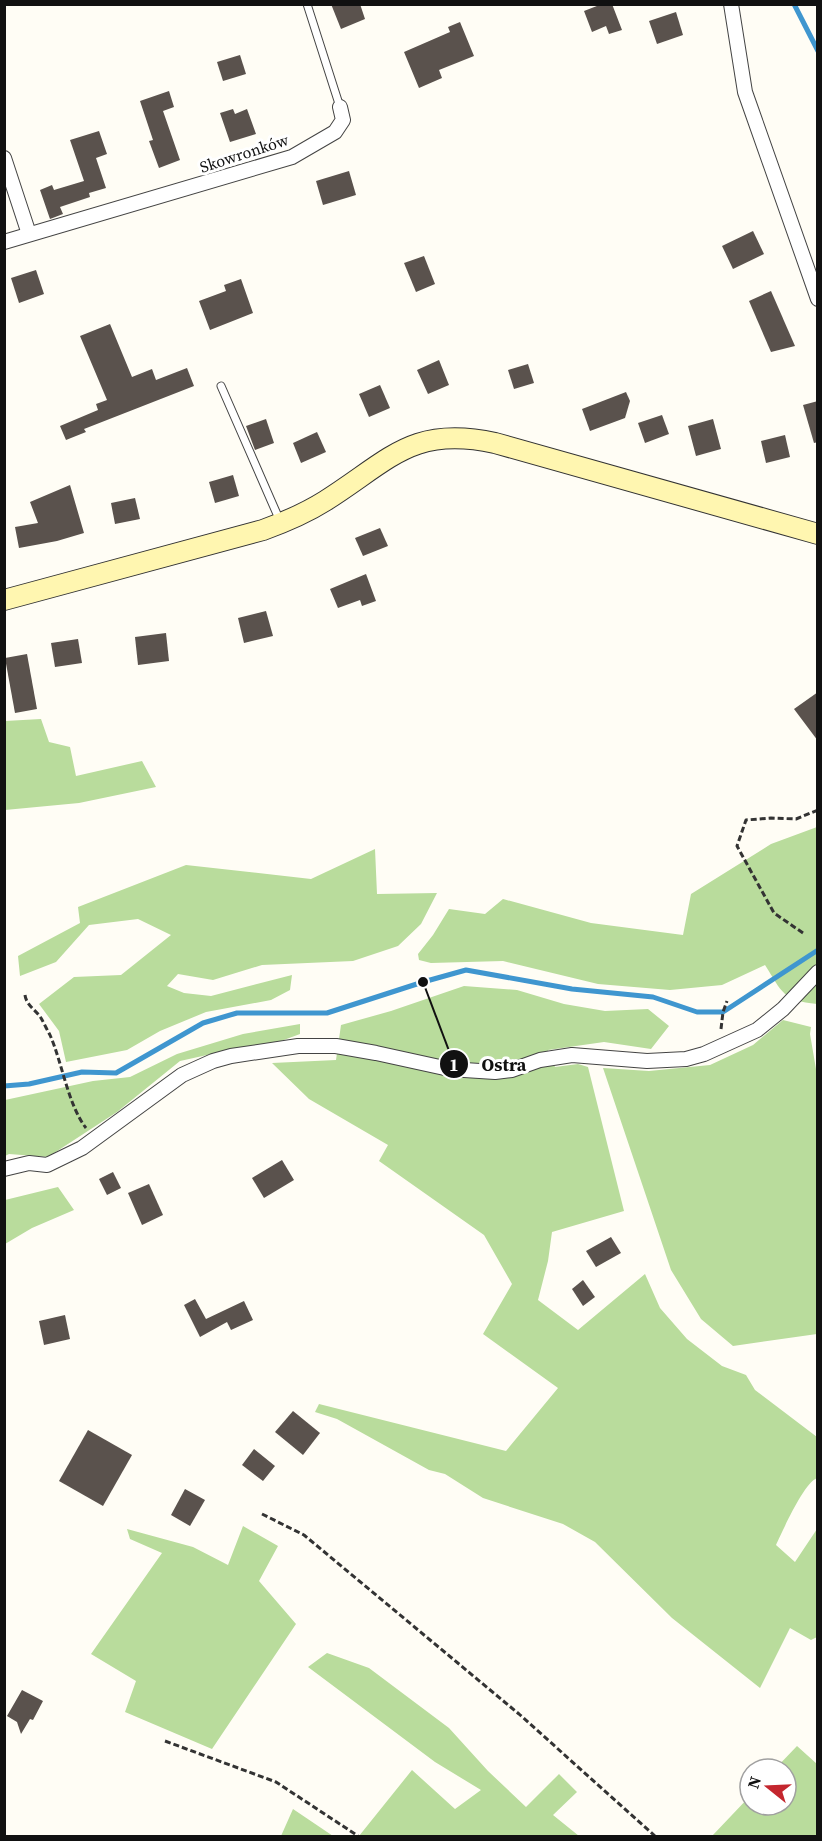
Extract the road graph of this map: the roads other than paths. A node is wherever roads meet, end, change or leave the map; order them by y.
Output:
1 (307, 4) edge
2 (731, 4) edge
3 (340, 107) joint
4 (4, 158) edge
5 (29, 234) junction
6 (4, 242) edge
7 (818, 299) edge
8 (221, 386) dead end
9 (281, 523) junction
10 (818, 534) edge
11 (4, 600) edge
12 (818, 972) edge
13 (4, 1169) edge

1 - 3 lane, Skowronków
2 - 7 street
3 - 5 street, Skowronków
4 - 5 street
5 - 6 street, Skowronków
8 - 9 lane
9 - 10 street
9 - 11 street
12 - 13 street

